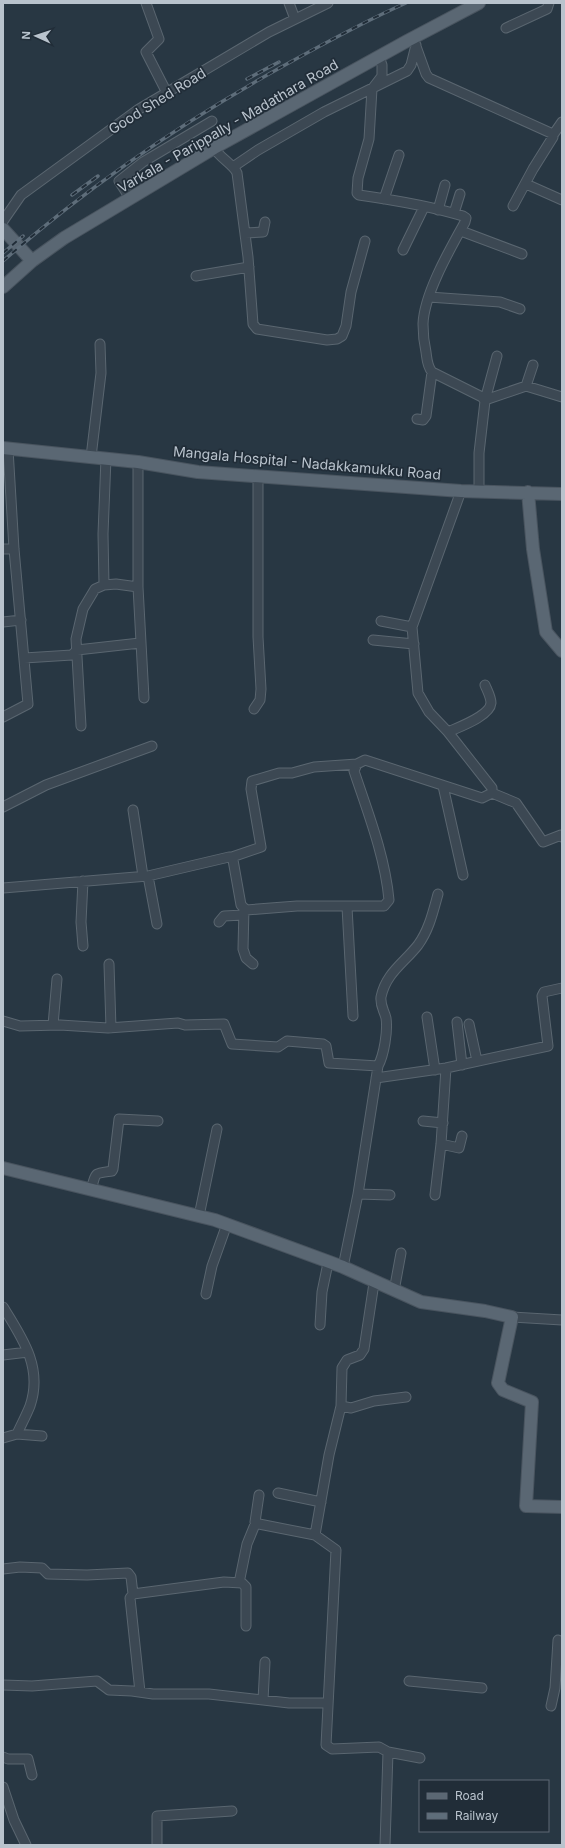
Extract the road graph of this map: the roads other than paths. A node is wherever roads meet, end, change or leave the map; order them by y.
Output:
1 (146, 3) edge
2 (289, 3) edge
3 (328, 3) edge
4 (479, 3) edge
5 (549, 3) edge
6 (295, 19) junction
7 (506, 28) dead end
8 (414, 42) junction
9 (379, 57) junction
10 (372, 89) junction
11 (167, 92) junction
12 (212, 121) dead end
13 (562, 122) edge
14 (553, 135) junction
15 (214, 148) junction
16 (399, 155) dead end
17 (233, 167) junction
18 (526, 184) junction
19 (445, 185) dead end
20 (460, 194) dead end
21 (130, 198) junction
22 (384, 199) junction
23 (562, 200) edge
24 (513, 206) dead end
25 (424, 207) junction
26 (438, 210) junction
27 (454, 214) junction
28 (3, 221) edge
29 (265, 222) dead end
30 (3, 229) edge
31 (461, 231) junction
32 (245, 233) junction
33 (365, 241) dead end
34 (403, 250) dead end
35 (522, 254) dead end
36 (32, 261) junction
37 (249, 266) junction
38 (196, 276) dead end
39 (3, 287) edge
40 (429, 297) junction
41 (520, 309) dead end
42 (100, 344) dead end
43 (498, 356) dead end
44 (533, 365) dead end
45 (432, 372) junction
46 (526, 386) junction
47 (562, 396) edge
48 (485, 400) junction
49 (417, 419) dead end
50 (5, 448) edge
51 (92, 457) junction
52 (106, 458) junction
53 (138, 462) junction
54 (258, 477) junction
55 (461, 491) junction
56 (480, 491) junction
57 (528, 492) junction
58 (562, 494) edge
59 (3, 549) edge
60 (14, 549) junction
61 (104, 585) junction
62 (138, 587) junction
63 (20, 620) junction
64 (381, 621) dead end
65 (3, 622) edge
66 (412, 627) junction
67 (373, 640) dead end
68 (140, 643) junction
69 (414, 644) junction
70 (77, 650) junction
71 (562, 651) edge
72 (24, 658) junction
73 (485, 684) dead end
74 (144, 698) dead end
75 (254, 709) dead end
76 (3, 716) edge
77 (81, 726) dead end
78 (448, 732) junction
79 (152, 746) dead end
80 (357, 764) junction
81 (443, 786) junction
82 (492, 793) junction
83 (3, 807) edge
84 (133, 810) dead end
85 (562, 837) edge
86 (232, 857) junction
87 (463, 875) dead end
88 (146, 876) junction
89 (83, 881) junction
90 (3, 888) edge
91 (438, 894) dead end
92 (347, 907) junction
93 (243, 912) junction
94 (219, 922) dead end
95 (157, 924) dead end
96 (83, 946) dead end
97 (109, 964) dead end
98 (253, 964) dead end
99 (57, 979) dead end
100 (562, 988) edge
101 (353, 1016) dead end
102 (428, 1017) dead end
103 (3, 1022) edge
104 (457, 1022) dead end
105 (469, 1024) dead end
106 (53, 1025) junction
107 (111, 1028) junction
108 (477, 1061) junction
109 (462, 1065) junction
110 (378, 1066) junction
111 (446, 1068) junction
112 (435, 1070) junction
113 (376, 1078) junction
114 (158, 1121) dead end
115 (423, 1121) dead end
116 (443, 1122) junction
117 (218, 1129) dead end
118 (462, 1136) dead end
119 (441, 1144) junction
120 (3, 1168) edge
121 (91, 1189) junction
122 (358, 1194) junction
123 (434, 1194) dead end
124 (390, 1195) dead end
125 (199, 1216) junction
126 (227, 1224) junction
127 (401, 1253) dead end
128 (328, 1263) junction
129 (343, 1267) junction
130 (374, 1283) junction
131 (394, 1291) junction
132 (206, 1294) dead end
133 (3, 1307) edge
134 (512, 1317) junction
135 (562, 1320) edge
136 (320, 1325) dead end
137 (28, 1352) junction
138 (3, 1355) edge
139 (406, 1397) dead end
140 (341, 1406) junction
141 (17, 1434) junction
142 (42, 1436) dead end
143 (3, 1438) edge
144 (278, 1493) dead end
145 (259, 1495) dead end
146 (321, 1502) junction
147 (562, 1508) edge
148 (256, 1522) junction
149 (315, 1536) junction
150 (3, 1569) edge
151 (239, 1582) junction
152 (133, 1594) junction
153 (246, 1626) dead end
154 (558, 1640) dead end
155 (265, 1662) dead end
156 (409, 1681) dead end
157 (3, 1685) edge
158 (482, 1688) dead end
159 (140, 1692) junction
160 (262, 1700) junction
161 (328, 1703) junction
162 (551, 1706) dead end
163 (388, 1752) junction
164 (4, 1756) edge
165 (420, 1758) dead end
166 (32, 1775) dead end
167 (3, 1788) edge
168 (232, 1811) dead end
169 (26, 1845) edge
170 (157, 1845) edge
171 (385, 1845) edge

1 - 11 street
2 - 6 street
3 - 6 street, Good Shed Road
4 - 8 main road, Varkala - Parippally - Madathara Road
5 - 7 street
6 - 11 street, Good Shed Road
8 - 9 main road, Varkala - Parippally - Madathara Road
8 - 10 street
8 - 14 street
9 - 10 street
9 - 15 main road, Varkala - Parippally - Madathara Road
10 - 17 street
10 - 22 street
11 - 28 street, Good Shed Road
12 - 21 street
13 - 14 street
14 - 18 street
15 - 17 street
15 - 21 main road, Varkala - Parippally - Madathara Road
16 - 22 street
17 - 32 street
18 - 23 street
18 - 24 street
19 - 26 street
20 - 27 street
21 - 36 main road, Varkala - Parippally - Madathara Road
22 - 25 street
25 - 26 street
25 - 34 street
26 - 27 street
27 - 31 street
29 - 32 street
30 - 36 main road
31 - 35 street
31 - 40 street
32 - 37 street
33 - 37 street
36 - 39 main road, Varkala - Parippally - Madathara Road
37 - 38 street
40 - 41 street
40 - 45 street
42 - 51 street
43 - 48 street
44 - 46 street
45 - 48 street
45 - 49 street
46 - 47 street
46 - 48 street
48 - 56 street
50 - 51 main road, Mangala Hospital - Nadakkamukku Road
50 - 60 street
51 - 52 main road, Mangala Hospital - Nadakkamukku Road
52 - 53 main road, Mangala Hospital - Nadakkamukku Road
52 - 61 street
53 - 54 main road, Mangala Hospital - Nadakkamukku Road
53 - 62 street
54 - 55 main road, Mangala Hospital - Nadakkamukku Road
54 - 75 street
55 - 56 main road, Mangala Hospital - Nadakkamukku Road
55 - 66 street
56 - 57 main road, Mangala Hospital - Nadakkamukku Road
57 - 58 main road, Mangala Hospital - Nadakkamukku Road
57 - 71 main road
59 - 60 street
60 - 63 street
61 - 62 street
61 - 70 street
62 - 68 street
63 - 65 street
63 - 72 street
64 - 66 street
66 - 69 street
67 - 69 street
68 - 70 street
68 - 74 street
69 - 78 street
70 - 72 street
70 - 77 street
72 - 76 street
73 - 78 street
78 - 82 street
79 - 83 street
80 - 81 street
80 - 86 street
80 - 92 street
81 - 82 street
81 - 87 street
82 - 85 street
84 - 88 street
86 - 88 street
86 - 93 street
88 - 89 street
88 - 95 street
89 - 90 street
89 - 96 street
91 - 110 street
92 - 93 street
92 - 101 street
93 - 94 street
93 - 98 street
97 - 107 street
99 - 106 street
100 - 108 street
102 - 112 street
103 - 106 street
104 - 109 street
105 - 108 street
106 - 107 street
107 - 110 street
108 - 109 street
109 - 111 street
110 - 113 street
111 - 112 street
111 - 116 street
112 - 113 street
113 - 122 street
114 - 121 street
115 - 116 street
116 - 119 street
117 - 125 street
118 - 119 street
119 - 123 street
120 - 121 main road
121 - 125 main road
122 - 124 street
122 - 129 street
125 - 126 main road
126 - 128 main road
126 - 132 street
127 - 131 street
128 - 129 main road
128 - 136 street
129 - 130 main road
130 - 131 main road
130 - 140 street
131 - 134 main road
133 - 137 street
134 - 135 street
134 - 147 main road
137 - 138 street
137 - 141 street
139 - 140 street
140 - 146 street
141 - 142 street
141 - 143 street
144 - 146 street
145 - 148 street
146 - 149 street
148 - 149 street
148 - 151 street
149 - 161 street
150 - 152 street
151 - 152 street
151 - 153 street
152 - 159 street
154 - 162 street
155 - 160 street
156 - 158 street
157 - 159 street
159 - 160 street
160 - 161 street
161 - 163 street
163 - 165 street
163 - 171 street
164 - 166 street
167 - 169 street
168 - 170 street

